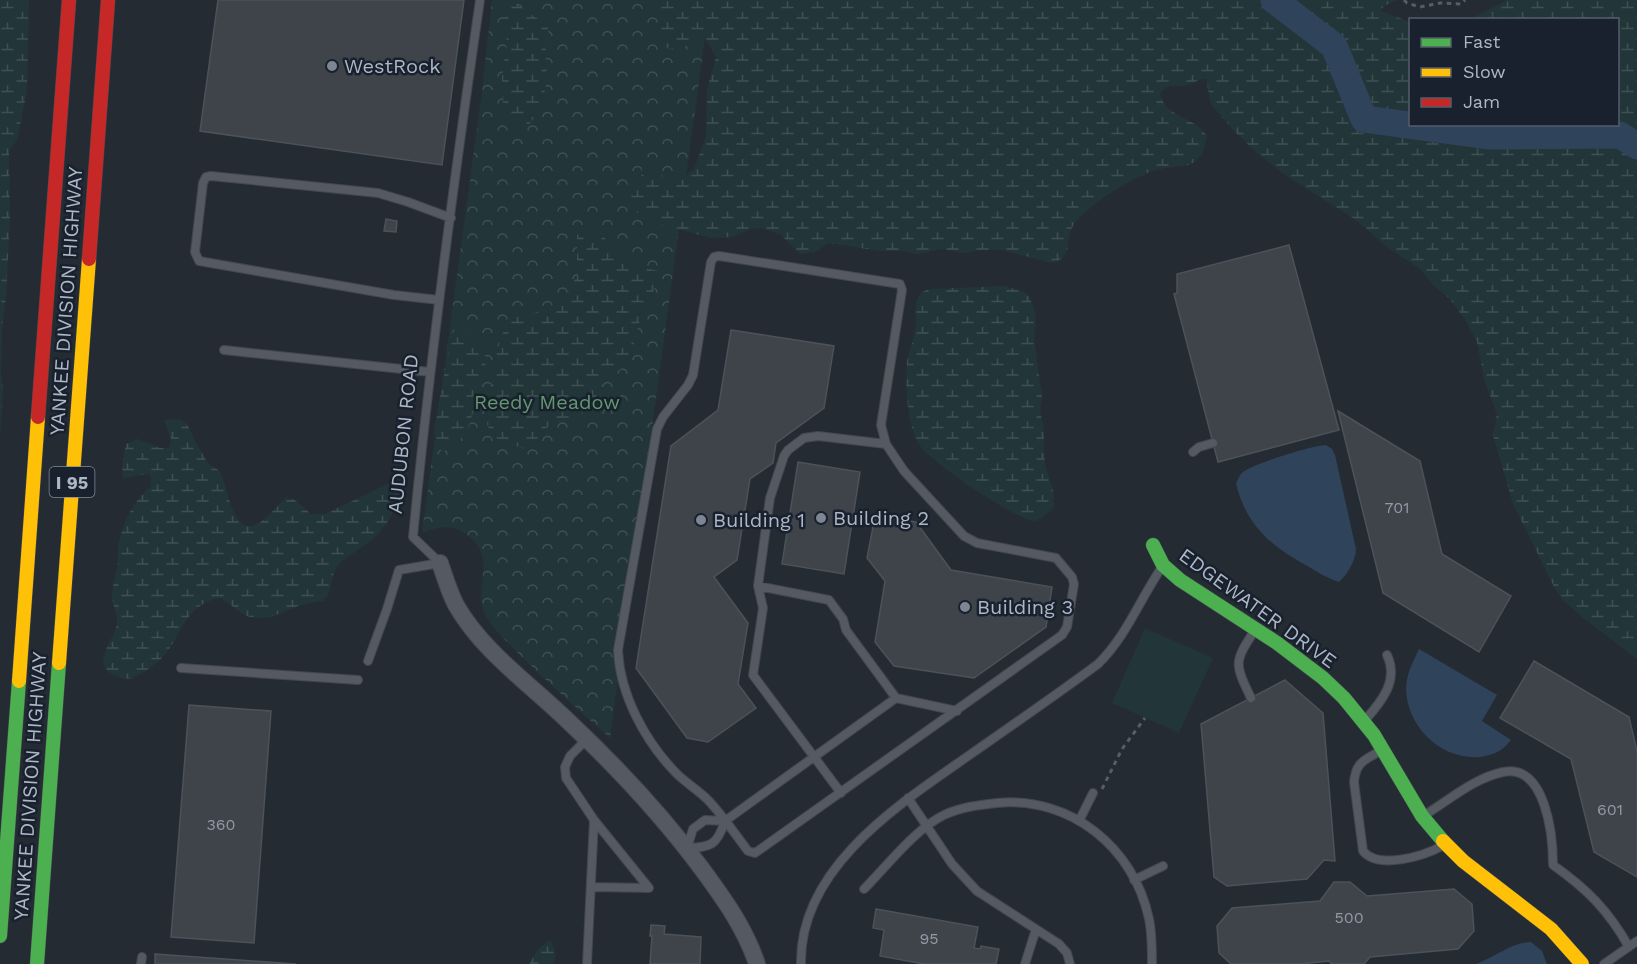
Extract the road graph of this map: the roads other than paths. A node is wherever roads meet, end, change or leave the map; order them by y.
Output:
1 (69, 0) edge
2 (108, 0) edge
3 (480, 0) edge
4 (451, 218) junction
5 (440, 300) junction
6 (224, 350) dead end
7 (430, 372) junction
8 (1214, 443) dead end
9 (886, 444) junction
10 (1193, 452) dead end
11 (1153, 545) dead end
12 (440, 563) junction
13 (1163, 565) junction
14 (758, 586) junction
15 (1256, 630) junction
16 (1387, 655) dead end
17 (368, 662) dead end
18 (181, 668) dead end
19 (358, 680) dead end
20 (896, 698) junction
21 (1251, 698) dead end
22 (957, 711) junction
23 (1364, 721) junction
24 (587, 739) junction
25 (1382, 750) junction
26 (814, 756) junction
27 (841, 793) junction
28 (1096, 795) road end
29 (908, 798) junction
30 (1423, 816) junction
31 (594, 820) junction
32 (1079, 820) junction
33 (725, 821) junction
34 (926, 827) junction
35 (1445, 843) junction
36 (687, 848) junction
37 (1163, 866) dead end
38 (1134, 880) junction
39 (591, 887) junction
40 (864, 889) dead end
41 (1036, 928) junction
42 (0, 936) edge
43 (1633, 944) edge
44 (37, 964) edge
45 (586, 964) edge
46 (757, 964) edge
47 (801, 964) edge
48 (1025, 964) edge
49 (1070, 964) edge
50 (1152, 964) edge
51 (1582, 964) edge
52 (1604, 964) edge

1 - 42 main road, YANKEE DIVISION HIGHWAY / I 95
2 - 44 main road, YANKEE DIVISION HIGHWAY / I 95
3 - 4 lane, AUDUBON ROAD
4 - 5 lane, AUDUBON ROAD
4 - 5 lane
5 - 7 lane, AUDUBON ROAD
6 - 7 lane
7 - 12 lane, AUDUBON ROAD
8 - 10 lane
9 - 14 lane
9 - 22 lane
9 - 33 lane
11 - 13 main road, EDGEWATER DRIVE
12 - 17 lane
12 - 24 street, AUDUBON ROAD
13 - 15 main road, EDGEWATER DRIVE
13 - 29 lane
14 - 20 lane
14 - 26 lane
15 - 21 lane
15 - 23 main road, EDGEWATER DRIVE
16 - 23 lane
18 - 19 lane
20 - 22 lane
20 - 26 lane
22 - 27 lane
23 - 25 main road, EDGEWATER DRIVE
24 - 31 lane
24 - 36 street, AUDUBON ROAD
25 - 30 main road, EDGEWATER DRIVE
25 - 35 lane
26 - 27 lane
26 - 33 lane
27 - 33 lane
28 - 32 lane
29 - 34 lane
29 - 47 lane
30 - 35 main road, EDGEWATER DRIVE
30 - 43 lane
31 - 39 lane
31 - 39 lane
32 - 34 lane
32 - 38 lane
33 - 36 lane
33 - 36 lane
34 - 40 lane
34 - 41 lane
35 - 51 main road, EDGEWATER DRIVE
36 - 46 street, AUDUBON ROAD
37 - 38 lane
38 - 50 lane
39 - 45 lane
41 - 48 lane
41 - 49 lane
43 - 52 lane

